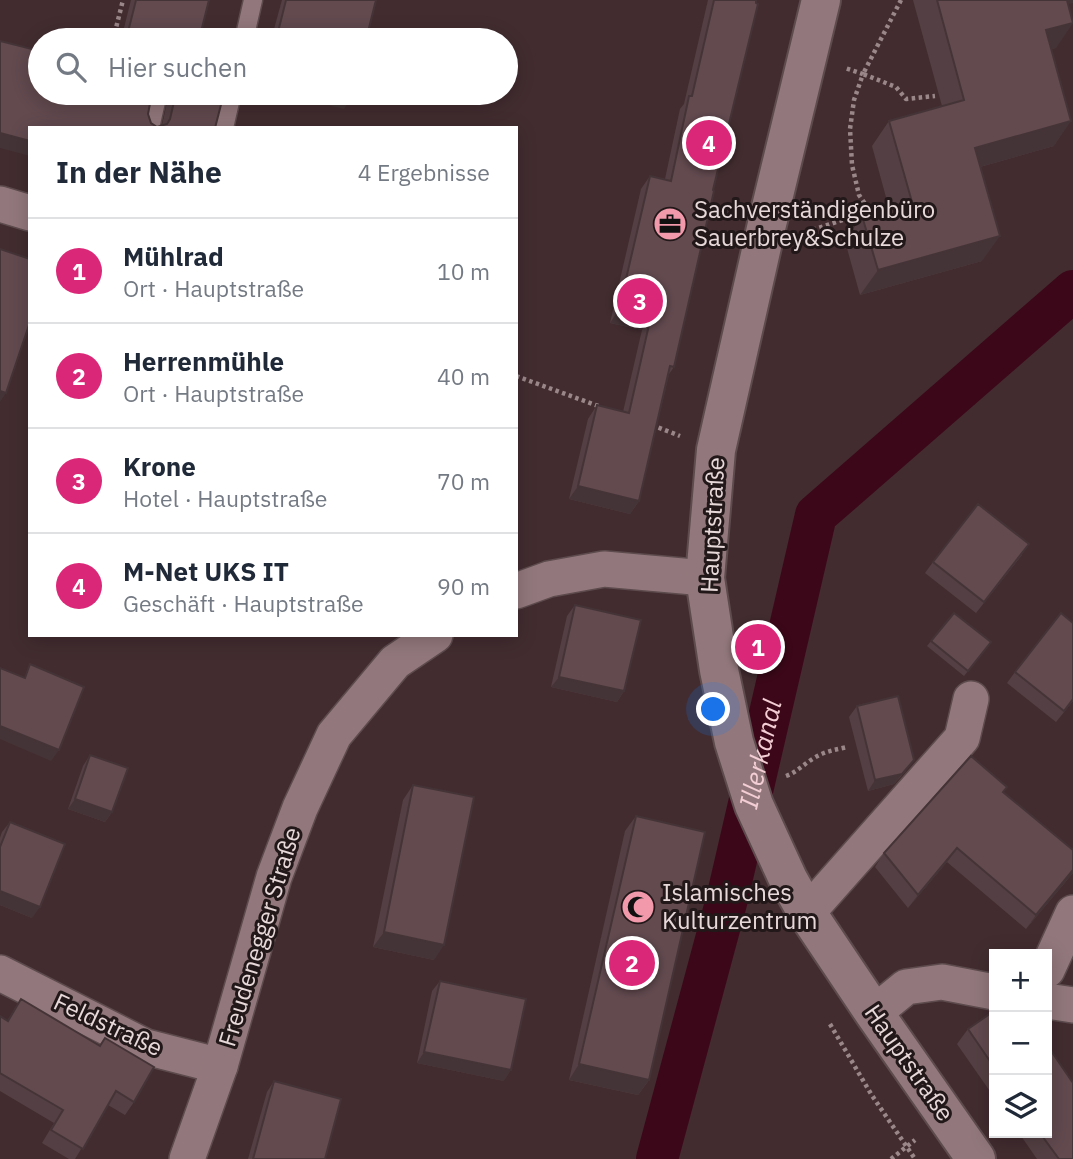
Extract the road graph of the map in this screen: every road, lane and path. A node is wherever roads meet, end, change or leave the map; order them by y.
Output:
1 (123, 0) edge
2 (253, 0) edge
3 (821, 0) edge
4 (901, 0) edge
5 (116, 28) edge
6 (247, 28) edge
7 (807, 58) junction
8 (863, 74) junction
9 (935, 96) dead end
10 (155, 105) edge
11 (229, 105) edge
12 (150, 126) edge
13 (224, 126) edge
14 (0, 204) edge
15 (28, 212) edge
16 (767, 223) junction
17 (518, 377) edge
18 (608, 409) edge
19 (647, 423) edge
20 (716, 450) junction
21 (705, 578) junction
22 (518, 590) edge
23 (432, 637) edge
24 (971, 699) dead end
25 (847, 747) dead end
26 (791, 774) dead end
27 (807, 913) junction
28 (1073, 913) edge
29 (1052, 959) edge
30 (0, 973) edge
31 (989, 991) edge
32 (1052, 1002) edge
33 (1073, 1004) edge
34 (874, 1013) junction
35 (220, 1066) junction
36 (906, 1146) dead end
37 (187, 1159) edge
38 (915, 1159) edge
39 (976, 1159) edge

1 - 5 path
2 - 6 lane
3 - 7 main road, Hauptstraße
4 - 8 path
7 - 8 path
7 - 16 main road, Hauptstraße
8 - 9 path
8 - 16 path
10 - 12 lane
11 - 13 lane
14 - 15 street
16 - 20 main road, Hauptstraße
17 - 18 path
19 - 20 path
20 - 21 main road, Hauptstraße
21 - 22 street
21 - 27 main road, Hauptstraße
23 - 35 street, Freudenegger Straße
24 - 27 street
25 - 26 path
27 - 34 main road, Hauptstraße
28 - 29 street
30 - 35 street, Feldstraße
31 - 34 street
32 - 33 street
34 - 39 main road, Hauptstraße
35 - 37 street, Freudenegger Straße
36 - 38 path

